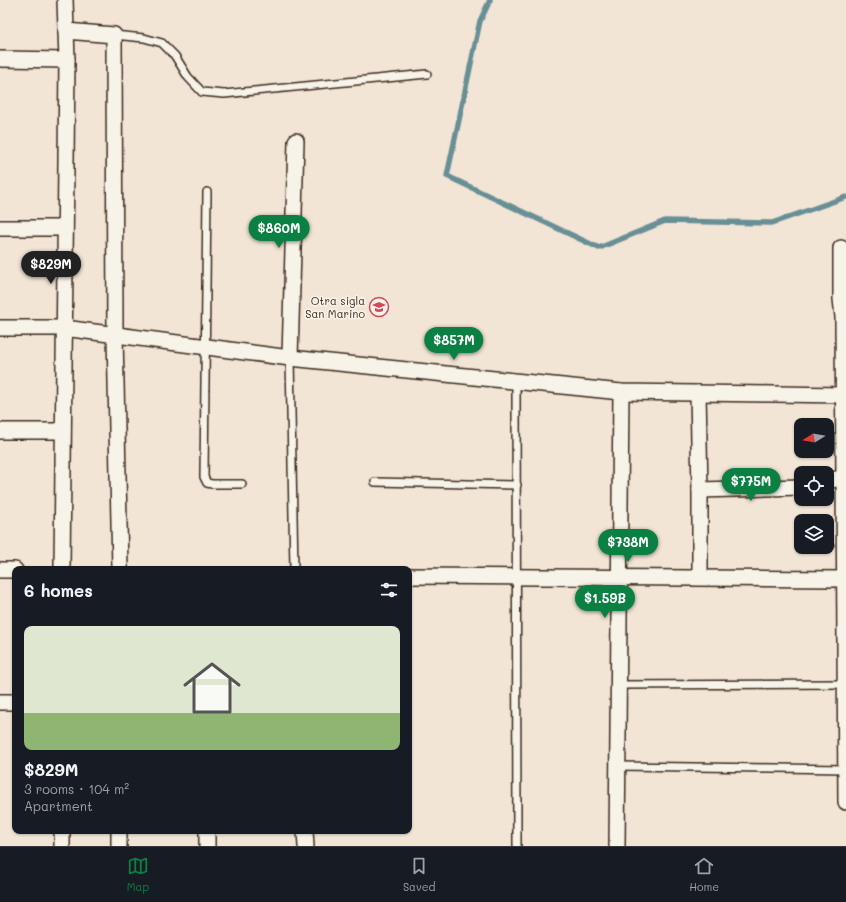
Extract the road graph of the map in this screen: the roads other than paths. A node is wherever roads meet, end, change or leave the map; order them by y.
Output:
1 (65, 0) edge
2 (66, 31) junction
3 (114, 35) junction
4 (0, 59) edge
5 (67, 60) junction
6 (427, 74) dead end
7 (296, 141) dead end
8 (207, 192) dead end
9 (0, 228) edge
10 (66, 228) junction
11 (841, 248) dead end
12 (845, 318) edge
13 (0, 328) edge
14 (64, 328) junction
15 (115, 335) junction
16 (206, 347) junction
17 (290, 358) junction
18 (516, 381) junction
19 (621, 392) junction
20 (698, 393) junction
21 (844, 395) junction
22 (0, 431) edge
23 (63, 431) junction
24 (845, 477) edge
25 (834, 479) edge
26 (375, 482) dead end
27 (242, 484) dead end
28 (517, 485) junction
29 (794, 487) edge
30 (700, 490) junction
31 (62, 566) edge
32 (120, 566) edge
33 (294, 566) edge
34 (0, 570) edge
35 (12, 570) edge
36 (412, 576) edge
37 (517, 576) junction
38 (619, 576) junction
39 (700, 577) junction
40 (845, 579) edge
41 (846, 684) edge
42 (618, 685) junction
43 (0, 702) edge
44 (12, 702) edge
45 (618, 766) junction
46 (846, 769) edge
47 (846, 778) edge
48 (846, 802) edge
49 (62, 834) edge
50 (119, 834) edge
51 (207, 834) edge
52 (305, 834) edge
53 (62, 846) edge
54 (119, 846) edge
55 (206, 846) edge
56 (306, 846) edge
57 (517, 846) edge
58 (617, 846) edge

1 - 2 street
2 - 3 street
2 - 5 street
3 - 6 lane
3 - 15 street
4 - 5 street
5 - 10 street
7 - 17 street
8 - 16 lane
9 - 10 street
10 - 14 street
11 - 12 street
12 - 21 street
13 - 14 street
14 - 15 street
14 - 23 street
15 - 16 street
15 - 32 street
16 - 17 street
16 - 27 lane
17 - 18 street
17 - 33 lane
18 - 19 street
18 - 28 lane
19 - 20 street
19 - 38 street
20 - 21 street
20 - 30 street
21 - 24 street
22 - 23 street
23 - 31 street
24 - 25 street
24 - 40 street
26 - 28 lane
28 - 37 lane
29 - 30 street
30 - 39 street
34 - 35 street
36 - 37 street
37 - 38 street
37 - 57 lane
38 - 39 street
38 - 42 street
39 - 40 street
40 - 41 street
41 - 42 lane
41 - 46 street
42 - 45 street
43 - 44 street
45 - 46 lane
45 - 58 street
46 - 47 street
47 - 48 street
49 - 53 street
50 - 54 street
51 - 55 street
52 - 56 street

